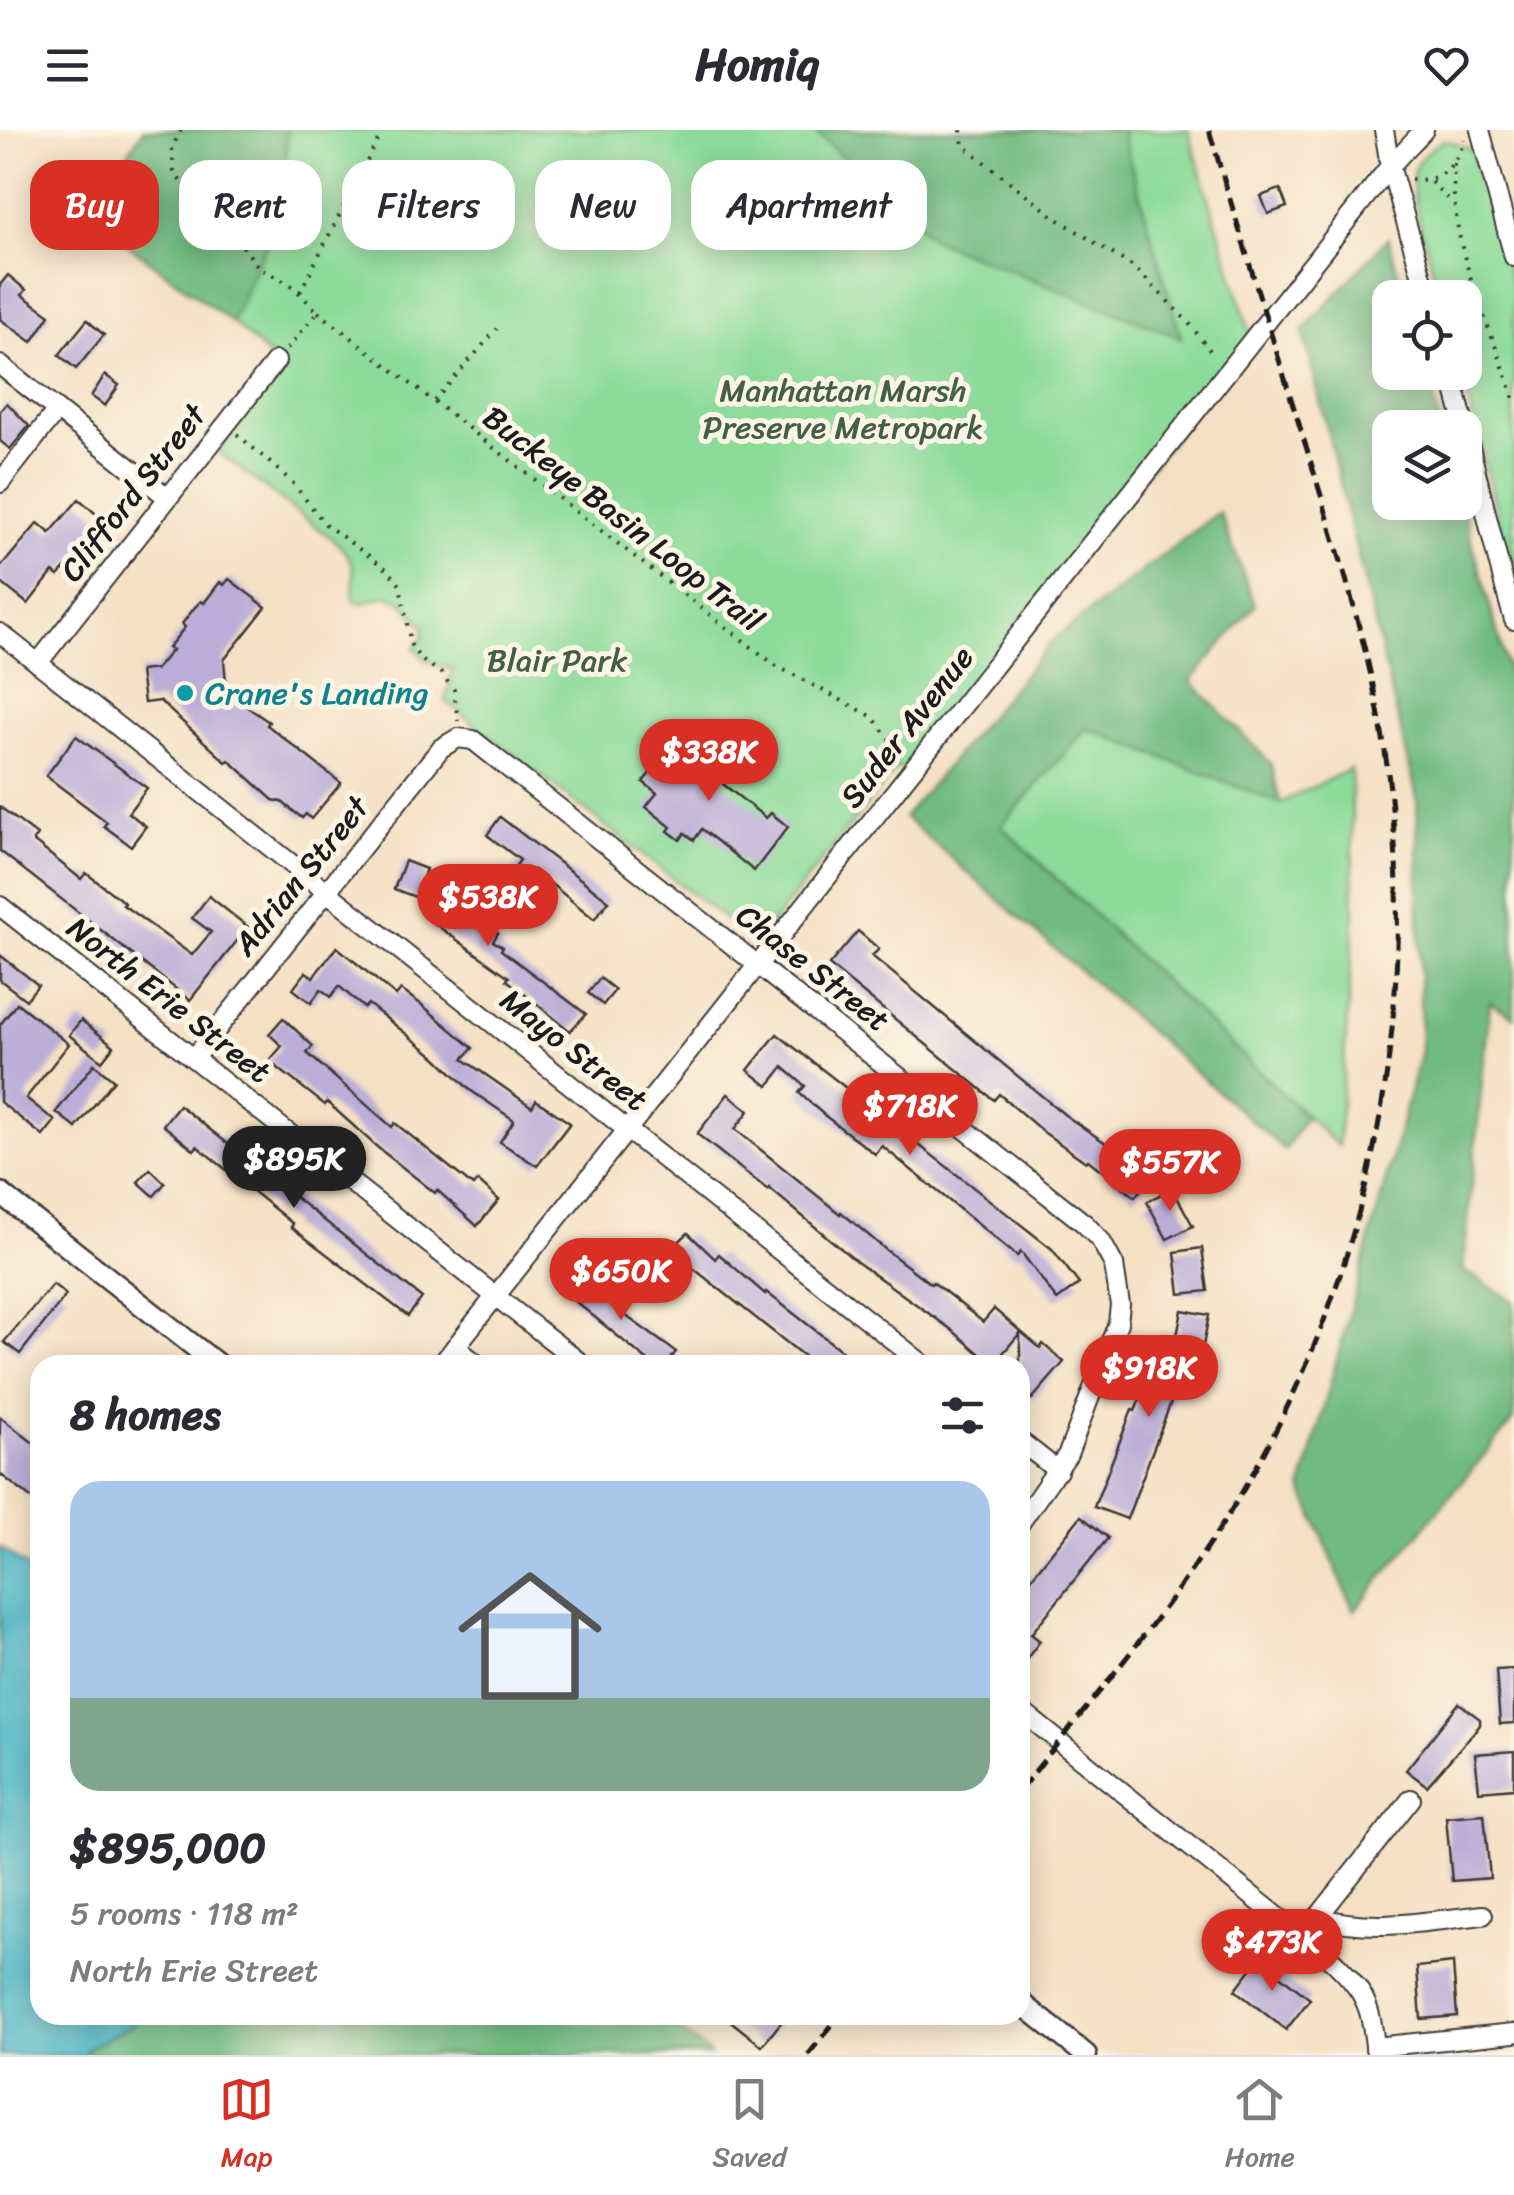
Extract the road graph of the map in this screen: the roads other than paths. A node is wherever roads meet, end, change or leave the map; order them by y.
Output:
1 (1384, 130) edge
2 (1424, 130) edge
3 (1480, 130) edge
4 (1390, 166) junction
5 (1514, 257) edge
6 (1423, 280) edge
7 (276, 361) road end
8 (0, 365) edge
9 (1455, 390) edge
10 (57, 410) junction
11 (0, 483) edge
12 (167, 497) junction
13 (1514, 620) edge
14 (0, 633) edge
15 (38, 663) junction
16 (458, 738) joint
17 (326, 892) junction
18 (0, 906) edge
19 (759, 964) junction
20 (194, 1058) junction
21 (627, 1130) junction
22 (0, 1193) edge
23 (496, 1296) junction
24 (455, 1348) junction
25 (205, 1355) edge
26 (449, 1355) edge
27 (464, 1355) edge
28 (571, 1355) edge
29 (911, 1355) edge
30 (1030, 1449) edge
31 (1058, 1471) junction
32 (1030, 1509) edge
33 (1030, 1721) edge
34 (1411, 1799) dead end
35 (1484, 1916) dead end
36 (1318, 1917) junction
37 (1302, 1936) junction
38 (1030, 2010) edge
39 (1514, 2033) edge
40 (1375, 2051) edge
41 (1086, 2055) edge

1 - 4 street
2 - 4 street, Suder Avenue
3 - 5 street
4 - 6 street
4 - 19 street, Suder Avenue
7 - 12 street, Clifford Street
8 - 10 street
9 - 13 street
10 - 11 street
10 - 12 street
12 - 15 street, Clifford Street
14 - 15 street, Mayo Street
15 - 17 street, Mayo Street
16 - 17 street, Adrian Street
16 - 19 street, Chase Street
17 - 20 street, Adrian Street
17 - 21 street, Mayo Street
18 - 20 street, North Erie Street
19 - 21 street, Suder Avenue
19 - 31 street, Chase Street
20 - 23 street, North Erie Street
21 - 23 street, Suder Avenue
21 - 29 street, Mayo Street
22 - 25 main road
23 - 24 street, Suder Avenue
23 - 28 street, North Erie Street
24 - 26 street, Suder Avenue
24 - 27 street
30 - 31 street
31 - 32 street
33 - 37 street
34 - 36 street
35 - 36 street
36 - 37 street
37 - 40 street
38 - 41 main road
39 - 40 street

